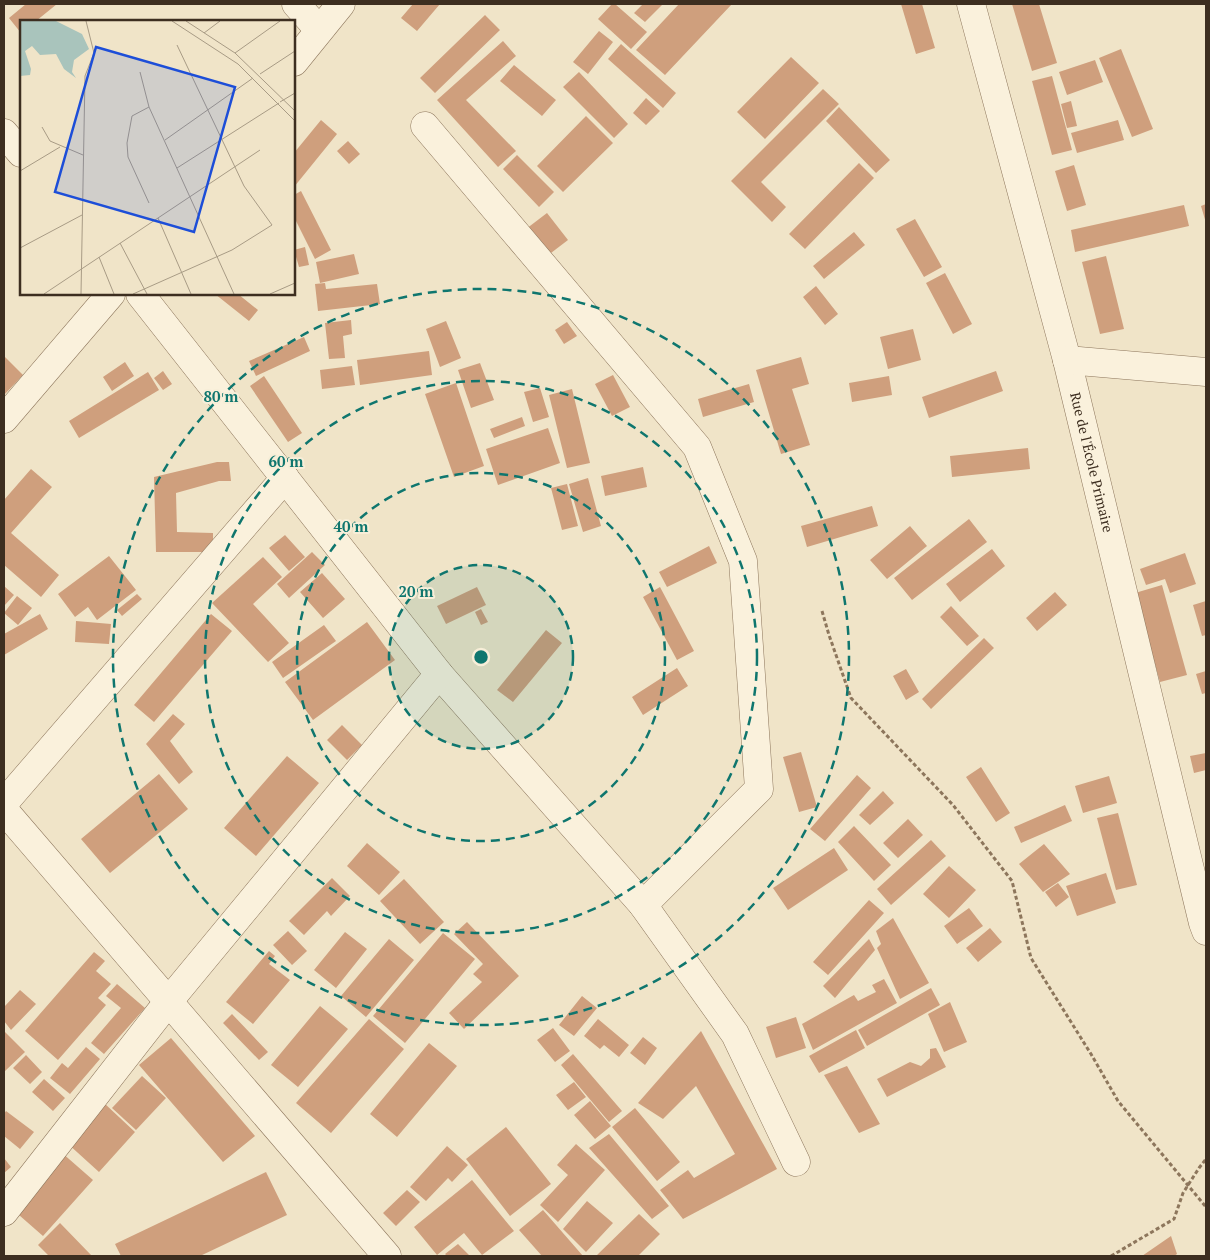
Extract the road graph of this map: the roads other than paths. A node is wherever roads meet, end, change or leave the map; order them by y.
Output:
1 (296, 4) edge
2 (341, 4) edge
3 (971, 4) edge
4 (319, 30) junction
5 (295, 61) edge
6 (425, 126) dead end
7 (4, 133) edge
8 (20, 152) edge
9 (110, 295) edge
10 (141, 295) edge
11 (1067, 360) junction
12 (1206, 372) edge
13 (4, 420) edge
14 (285, 478) junction
15 (439, 674) junction
16 (4, 803) edge
17 (4, 810) edge
18 (643, 905) junction
19 (1205, 927) edge
20 (168, 1002) junction
21 (796, 1162) dead end
22 (4, 1212) edge
23 (387, 1256) edge

1 - 4 street
2 - 4 street
3 - 11 street, Rue de l'École Primaire
4 - 5 street
6 - 18 street
7 - 8 street
9 - 13 street
10 - 14 street
11 - 12 street
11 - 19 street, Rue de l'École Primaire
14 - 15 street
14 - 16 street
15 - 18 street
15 - 20 street
17 - 20 street
18 - 21 street
20 - 22 street
20 - 23 street

